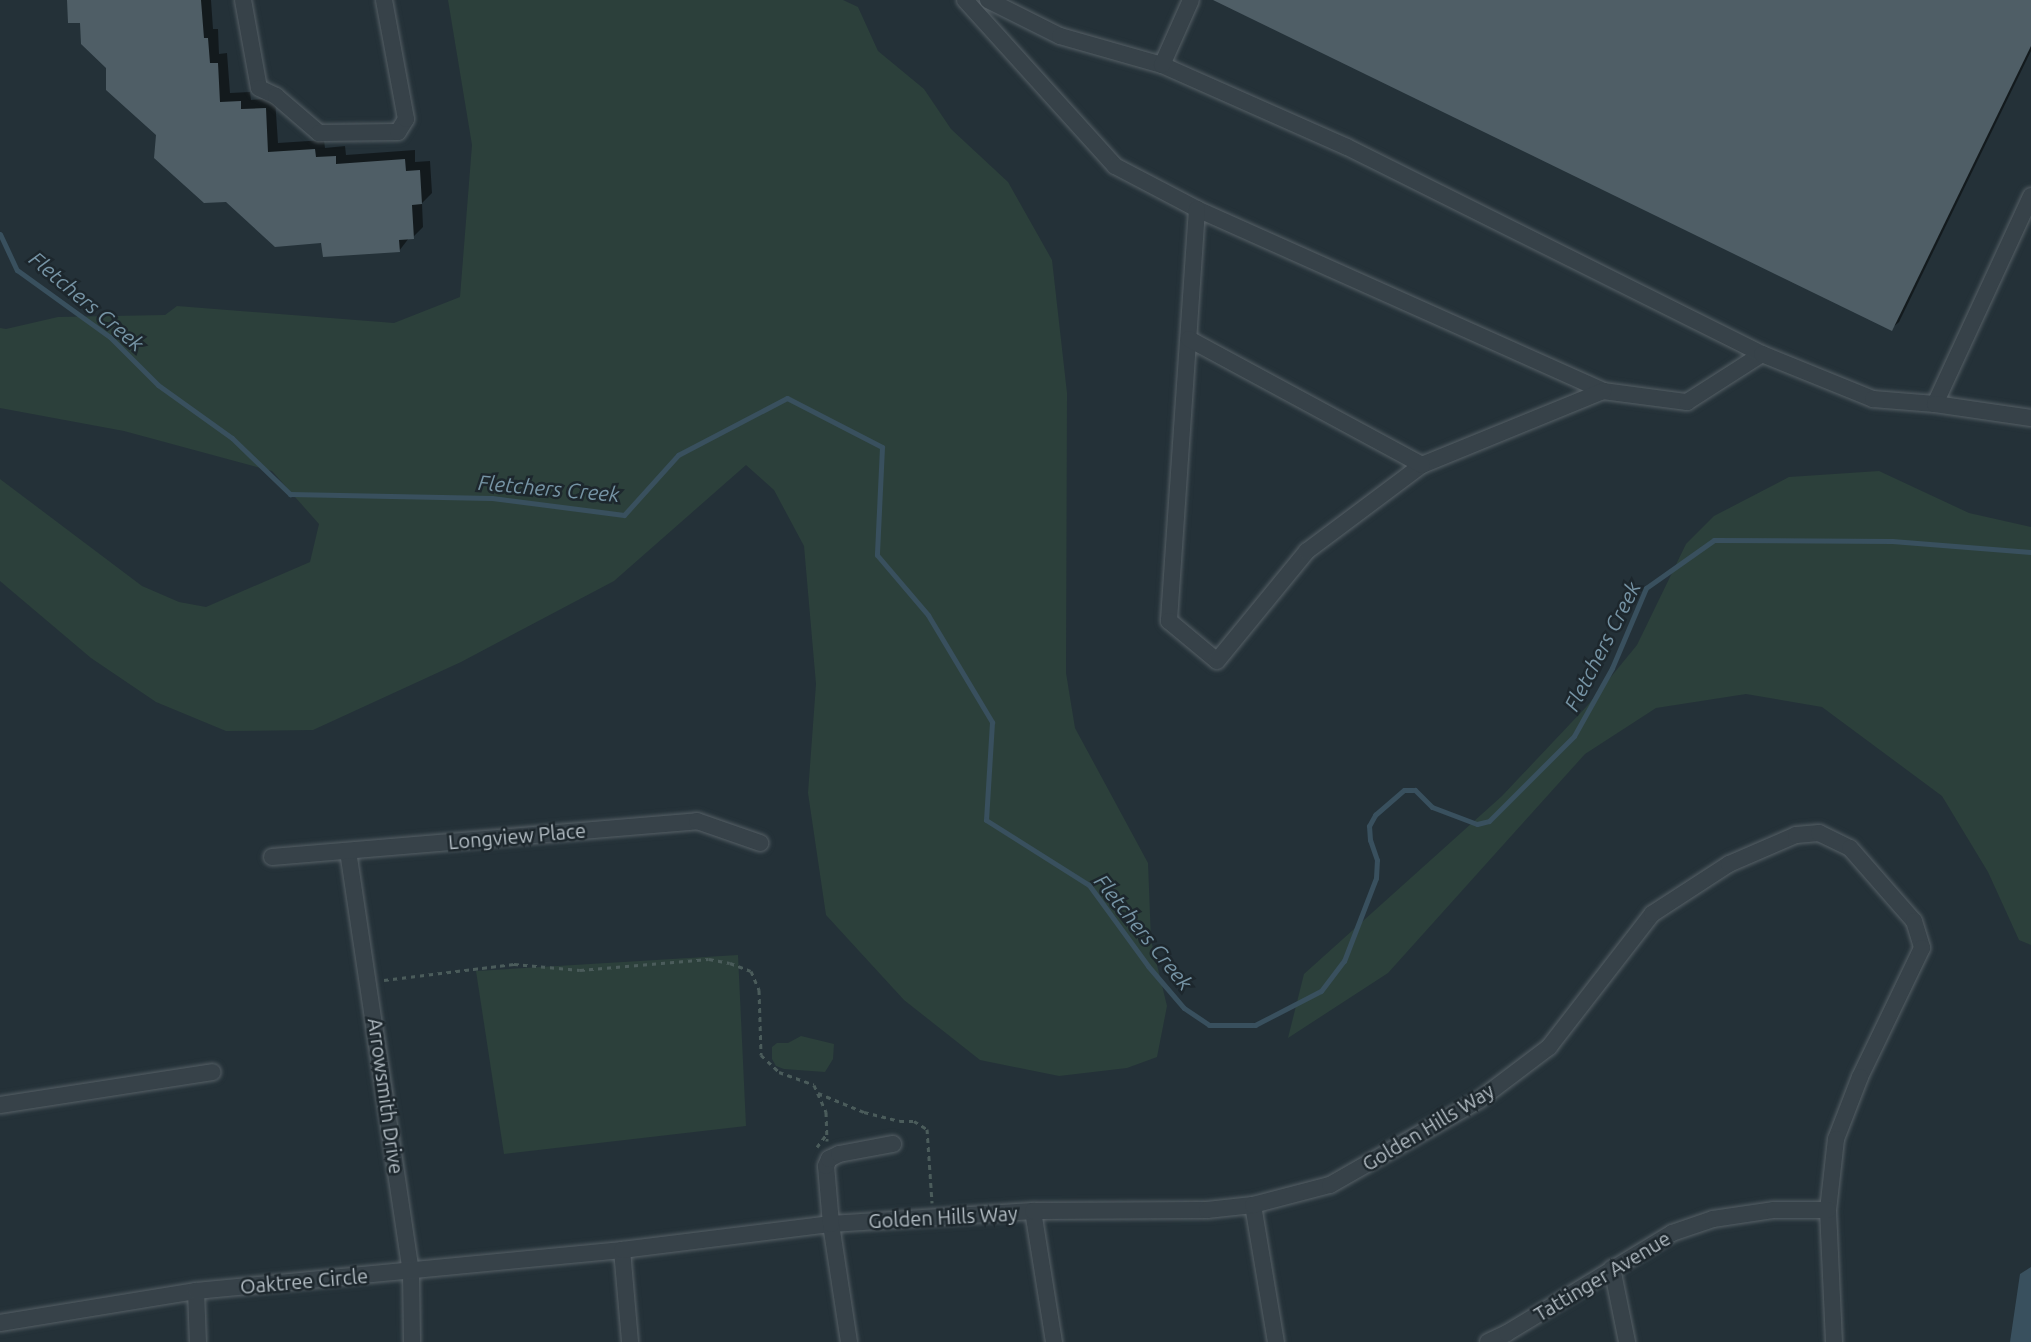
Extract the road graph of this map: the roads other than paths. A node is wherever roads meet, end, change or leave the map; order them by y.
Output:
1 (243, 0) edge
2 (384, 0) edge
3 (965, 0) edge
4 (988, 0) edge
5 (1191, 0) edge
6 (1162, 65) junction
7 (2031, 196) edge
8 (1197, 209) junction
9 (1189, 339) junction
10 (1762, 354) junction
11 (1603, 391) junction
12 (1935, 404) junction
13 (2031, 418) edge
14 (1422, 465) junction
15 (760, 843) dead end
16 (348, 851) junction
17 (272, 857) dead end
18 (212, 1072) dead end
19 (0, 1105) edge
20 (894, 1144) dead end
21 (1253, 1205) junction
22 (1828, 1210) junction
23 (1033, 1212) junction
24 (831, 1224) junction
25 (622, 1250) junction
26 (1612, 1268) junction
27 (411, 1271) junction
28 (196, 1292) junction
29 (0, 1323) edge
30 (198, 1342) edge
31 (412, 1342) edge
32 (630, 1342) edge
33 (849, 1342) edge
34 (1054, 1342) edge
35 (1276, 1342) edge
36 (1488, 1342) edge
37 (1627, 1342) edge
38 (1834, 1342) edge

1 - 2 street
3 - 8 street
4 - 6 street
5 - 6 street
6 - 10 street
7 - 12 street
8 - 9 street
8 - 11 street
9 - 14 street
9 - 14 street
10 - 11 street
10 - 12 street
11 - 14 street
12 - 13 street
15 - 16 street, Longview Place
16 - 17 street, Longview Place
16 - 27 street, Arrowsmith Drive
18 - 19 street
20 - 24 street
21 - 22 street, Golden Hills Way
21 - 23 street, Golden Hills Way
21 - 35 street
22 - 26 street, Tattinger Avenue
22 - 38 street, Golden Hills Way
23 - 24 street, Golden Hills Way
23 - 34 street
24 - 25 street, Golden Hills Way
24 - 33 street
25 - 27 street, Golden Hills Way
25 - 32 street
26 - 36 street, Tattinger Avenue
26 - 37 street
27 - 28 street, Oaktree Circle
27 - 31 street, Arrowsmith Drive
28 - 29 street, Oaktree Circle
28 - 30 street

